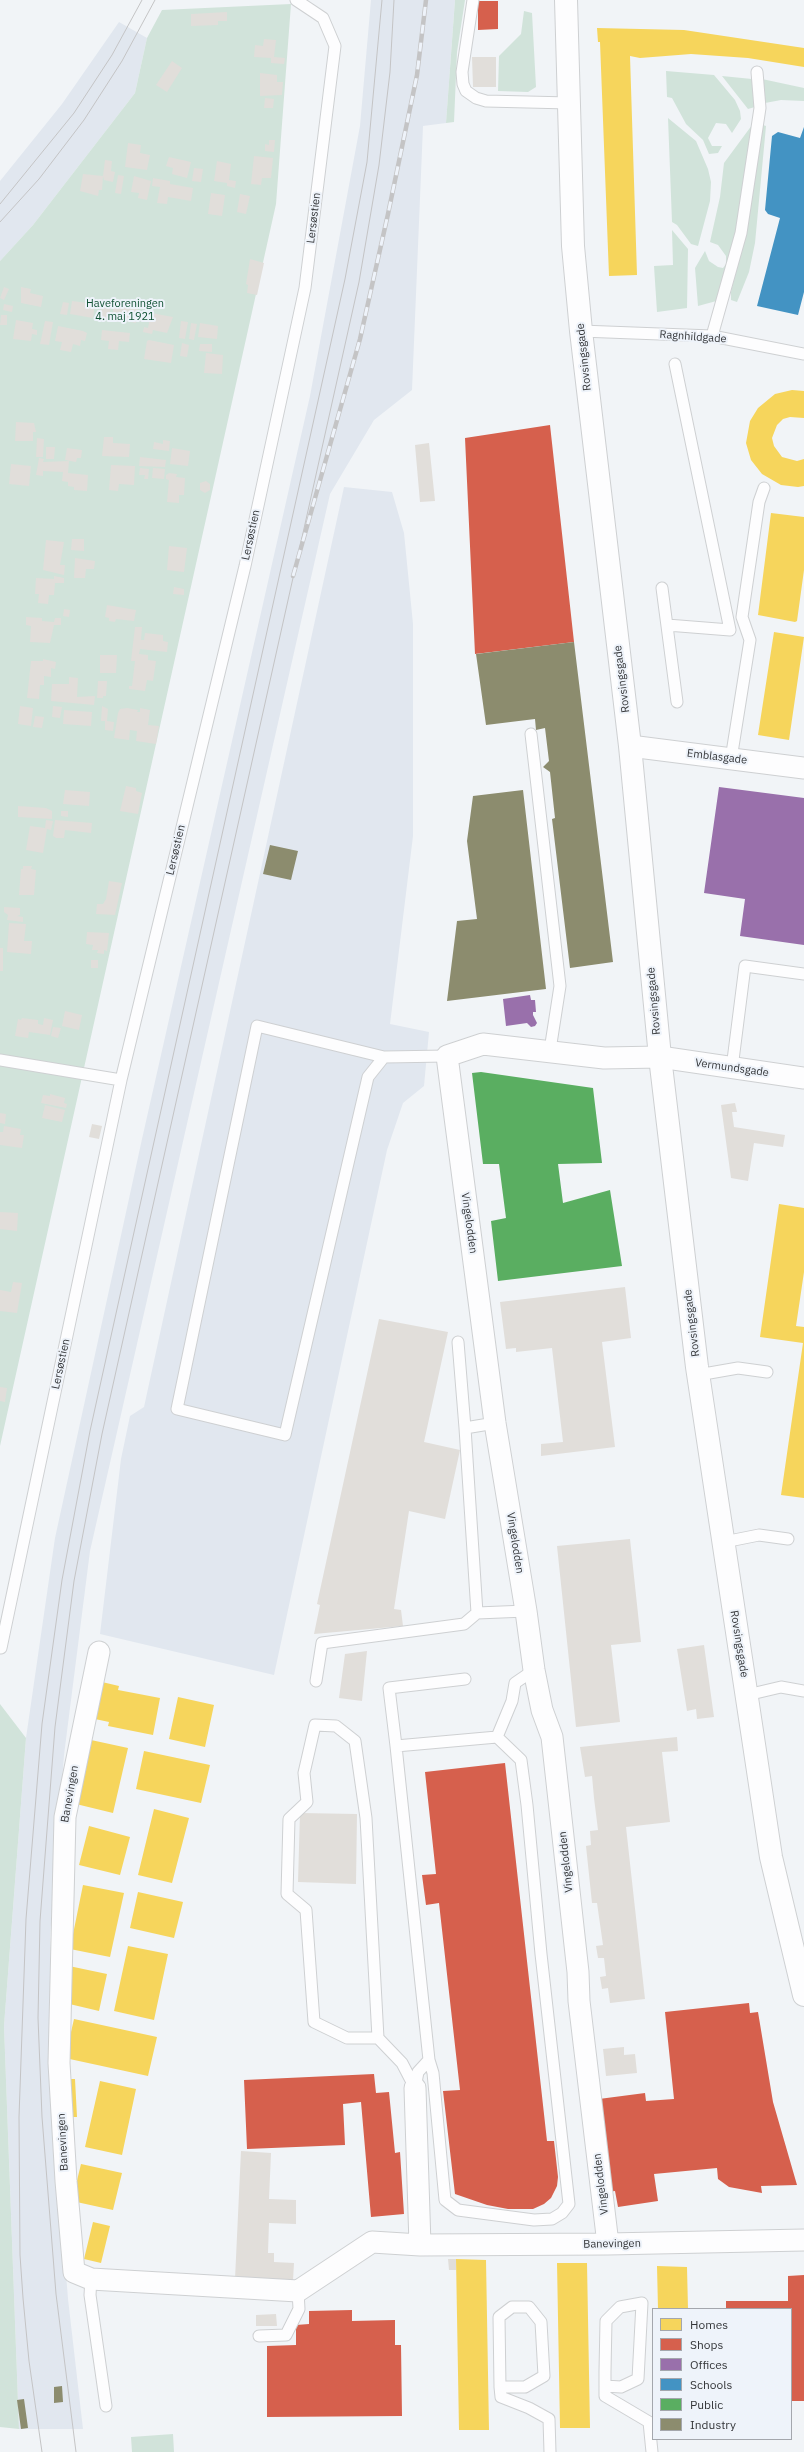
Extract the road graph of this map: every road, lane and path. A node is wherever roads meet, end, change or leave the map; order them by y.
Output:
1 (296, 0) edge
2 (473, 0) edge
3 (566, 0) edge
4 (757, 72) dead end
5 (569, 103) junction
6 (581, 331) junction
7 (712, 336) junction
8 (804, 354) edge
9 (675, 364) dead end
10 (764, 488) dead end
11 (662, 588) dead end
12 (667, 625) junction
13 (730, 630) junction
14 (746, 630) junction
15 (677, 702) dead end
16 (531, 734) dead end
17 (630, 746) junction
18 (731, 759) junction
19 (804, 768) edge
20 (804, 974) edge
21 (550, 1050) junction
22 (447, 1056) junction
23 (384, 1057) junction
24 (660, 1057) junction
25 (0, 1060) edge
26 (732, 1068) junction
27 (804, 1078) edge
28 (121, 1080) junction
29 (458, 1342) dead end
30 (767, 1372) dead end
31 (698, 1375) junction
32 (495, 1424) junction
33 (464, 1428) junction
34 (788, 1539) dead end
35 (724, 1542) junction
36 (526, 1611) junction
37 (477, 1614) junction
38 (1, 1648) edge
39 (99, 1652) dead end
40 (534, 1670) junction
41 (465, 1679) dead end
42 (316, 1681) dead end
43 (804, 1691) edge
44 (747, 1695) junction
45 (498, 1737) junction
46 (396, 1746) junction
47 (804, 1995) edge
48 (378, 2038) junction
49 (429, 2060) junction
50 (415, 2088) junction
51 (804, 2240) edge
52 (608, 2244) junction
53 (420, 2245) junction
54 (91, 2279) junction
55 (298, 2291) junction
56 (259, 2336) dead end
57 (605, 2386) junction
58 (500, 2387) junction
59 (106, 2406) dead end
60 (550, 2452) edge
61 (652, 2452) edge

1 - 28 lane, Lersøstien
2 - 5 lane
3 - 5 street, Rovsingsgade
4 - 7 lane
5 - 6 street, Rovsingsgade
6 - 7 lane, Ragnhildgade
6 - 17 street, Rovsingsgade
7 - 8 lane, Ragnhildgade
9 - 13 lane
10 - 14 lane
11 - 12 lane
12 - 13 lane
12 - 15 lane
13 - 14 lane
14 - 18 lane
16 - 21 lane
17 - 18 street, Emblasgade
17 - 24 street, Rovsingsgade
18 - 19 street, Emblasgade
20 - 26 lane
21 - 22 street
21 - 24 street
22 - 23 lane
22 - 32 street, Vingelodden
23 - 23 lane
24 - 26 street, Vermundsgade
24 - 31 street, Rovsingsgade
25 - 28 lane
26 - 27 street, Vermundsgade
28 - 38 lane, Lersøstien
29 - 33 lane
30 - 31 lane
31 - 35 street, Rovsingsgade
32 - 33 lane
32 - 36 street, Vingelodden
33 - 37 lane
34 - 35 lane
35 - 44 street, Rovsingsgade
36 - 37 lane
36 - 40 street, Vingelodden
37 - 42 lane
39 - 54 street, Banevingen
40 - 45 lane
40 - 52 street, Vingelodden
41 - 46 lane
43 - 44 lane
44 - 47 street, Rovsingsgade
45 - 46 lane
45 - 49 lane
46 - 49 lane
48 - 48 lane
48 - 50 lane
49 - 50 lane
50 - 53 street
51 - 52 street, Banevingen
52 - 53 street, Banevingen
53 - 55 street, Banevingen
54 - 55 street, Banevingen
54 - 59 lane
55 - 56 lane
57 - 57 lane
57 - 61 lane
58 - 58 lane
58 - 60 lane

